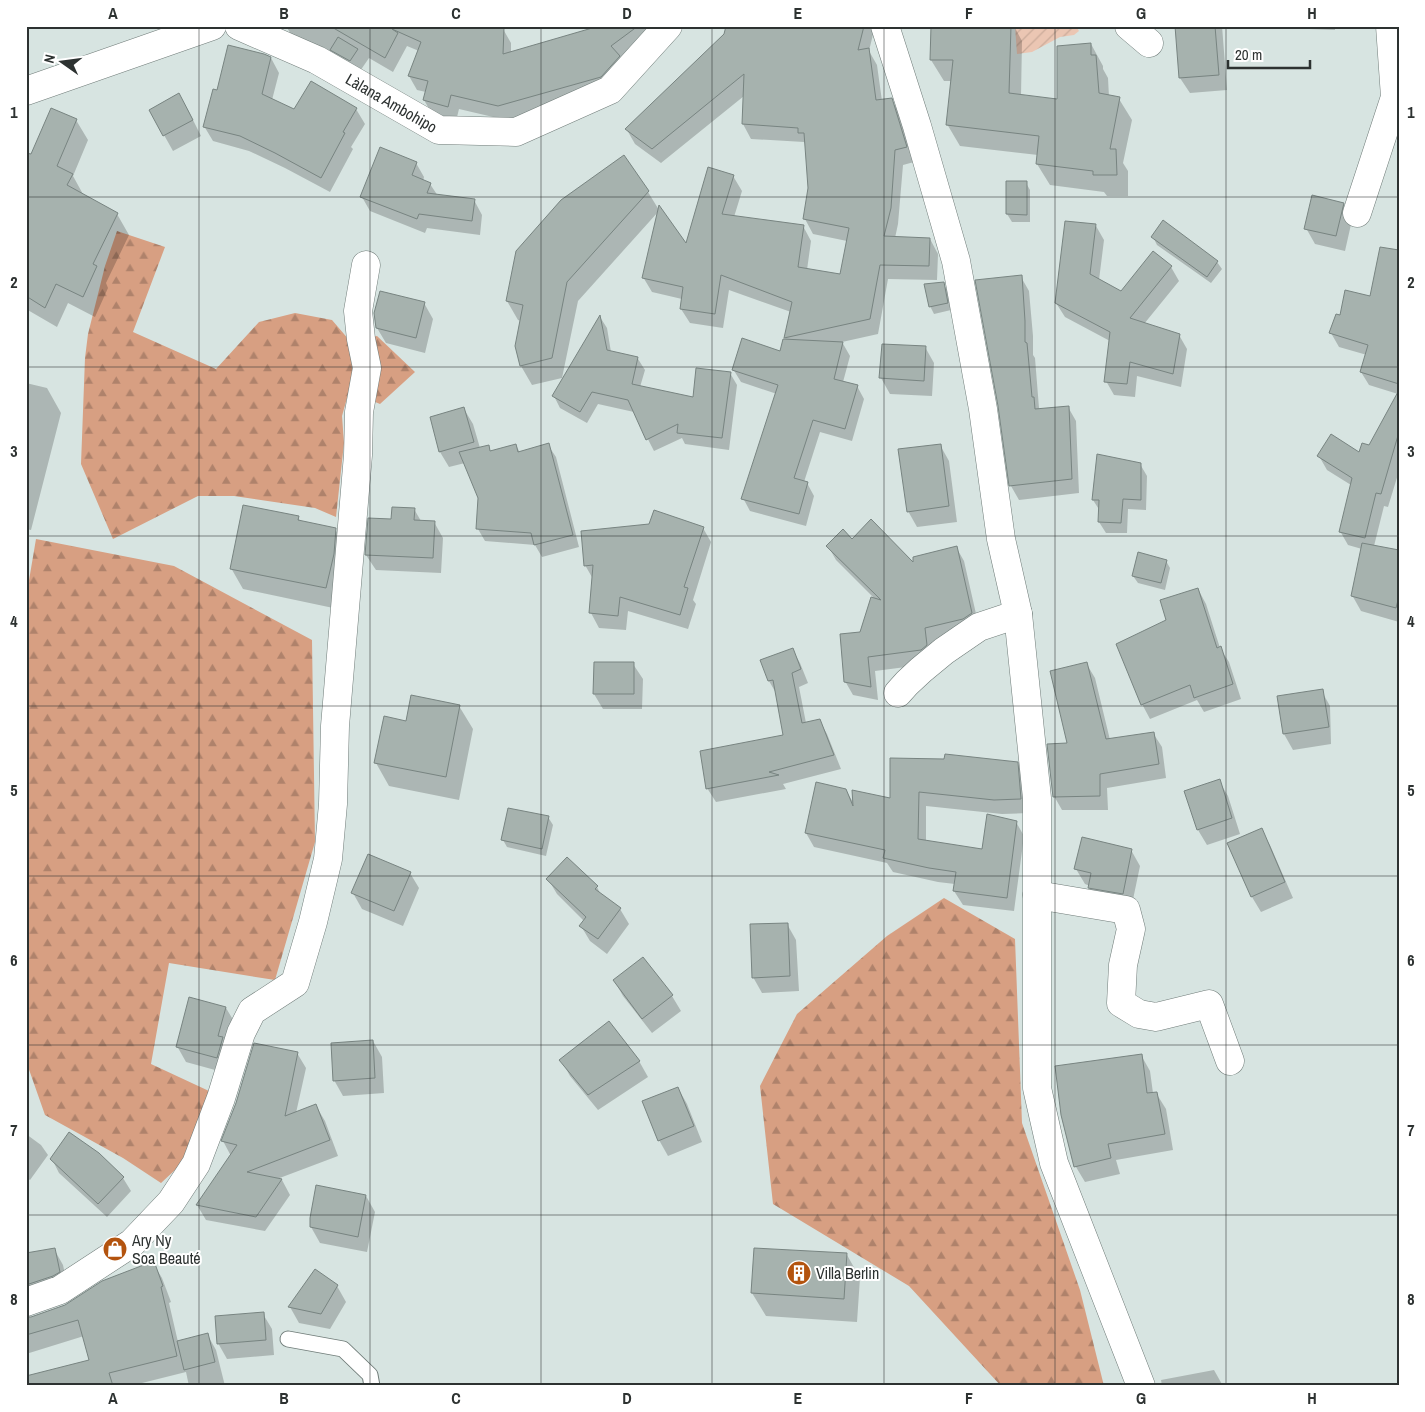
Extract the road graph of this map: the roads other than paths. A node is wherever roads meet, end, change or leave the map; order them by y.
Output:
1 (212, 26) edge
2 (239, 26) edge
3 (668, 26) edge
4 (885, 26) edge
5 (1129, 26) edge
6 (1390, 26) edge
7 (1150, 43) dead end
8 (26, 91) edge
9 (1356, 213) dead end
10 (366, 265) dead end
11 (1018, 614) junction
12 (898, 693) dead end
13 (1037, 895) junction
14 (1230, 1061) dead end
15 (26, 1302) edge
16 (288, 1339) dead end
17 (372, 1386) edge
18 (1141, 1386) edge

1 - 8 street
2 - 3 street, Làlana Ambohipo
4 - 11 street
5 - 7 street
6 - 9 street
10 - 15 street
11 - 12 street
11 - 13 street
13 - 14 street
13 - 18 street
16 - 17 lane

